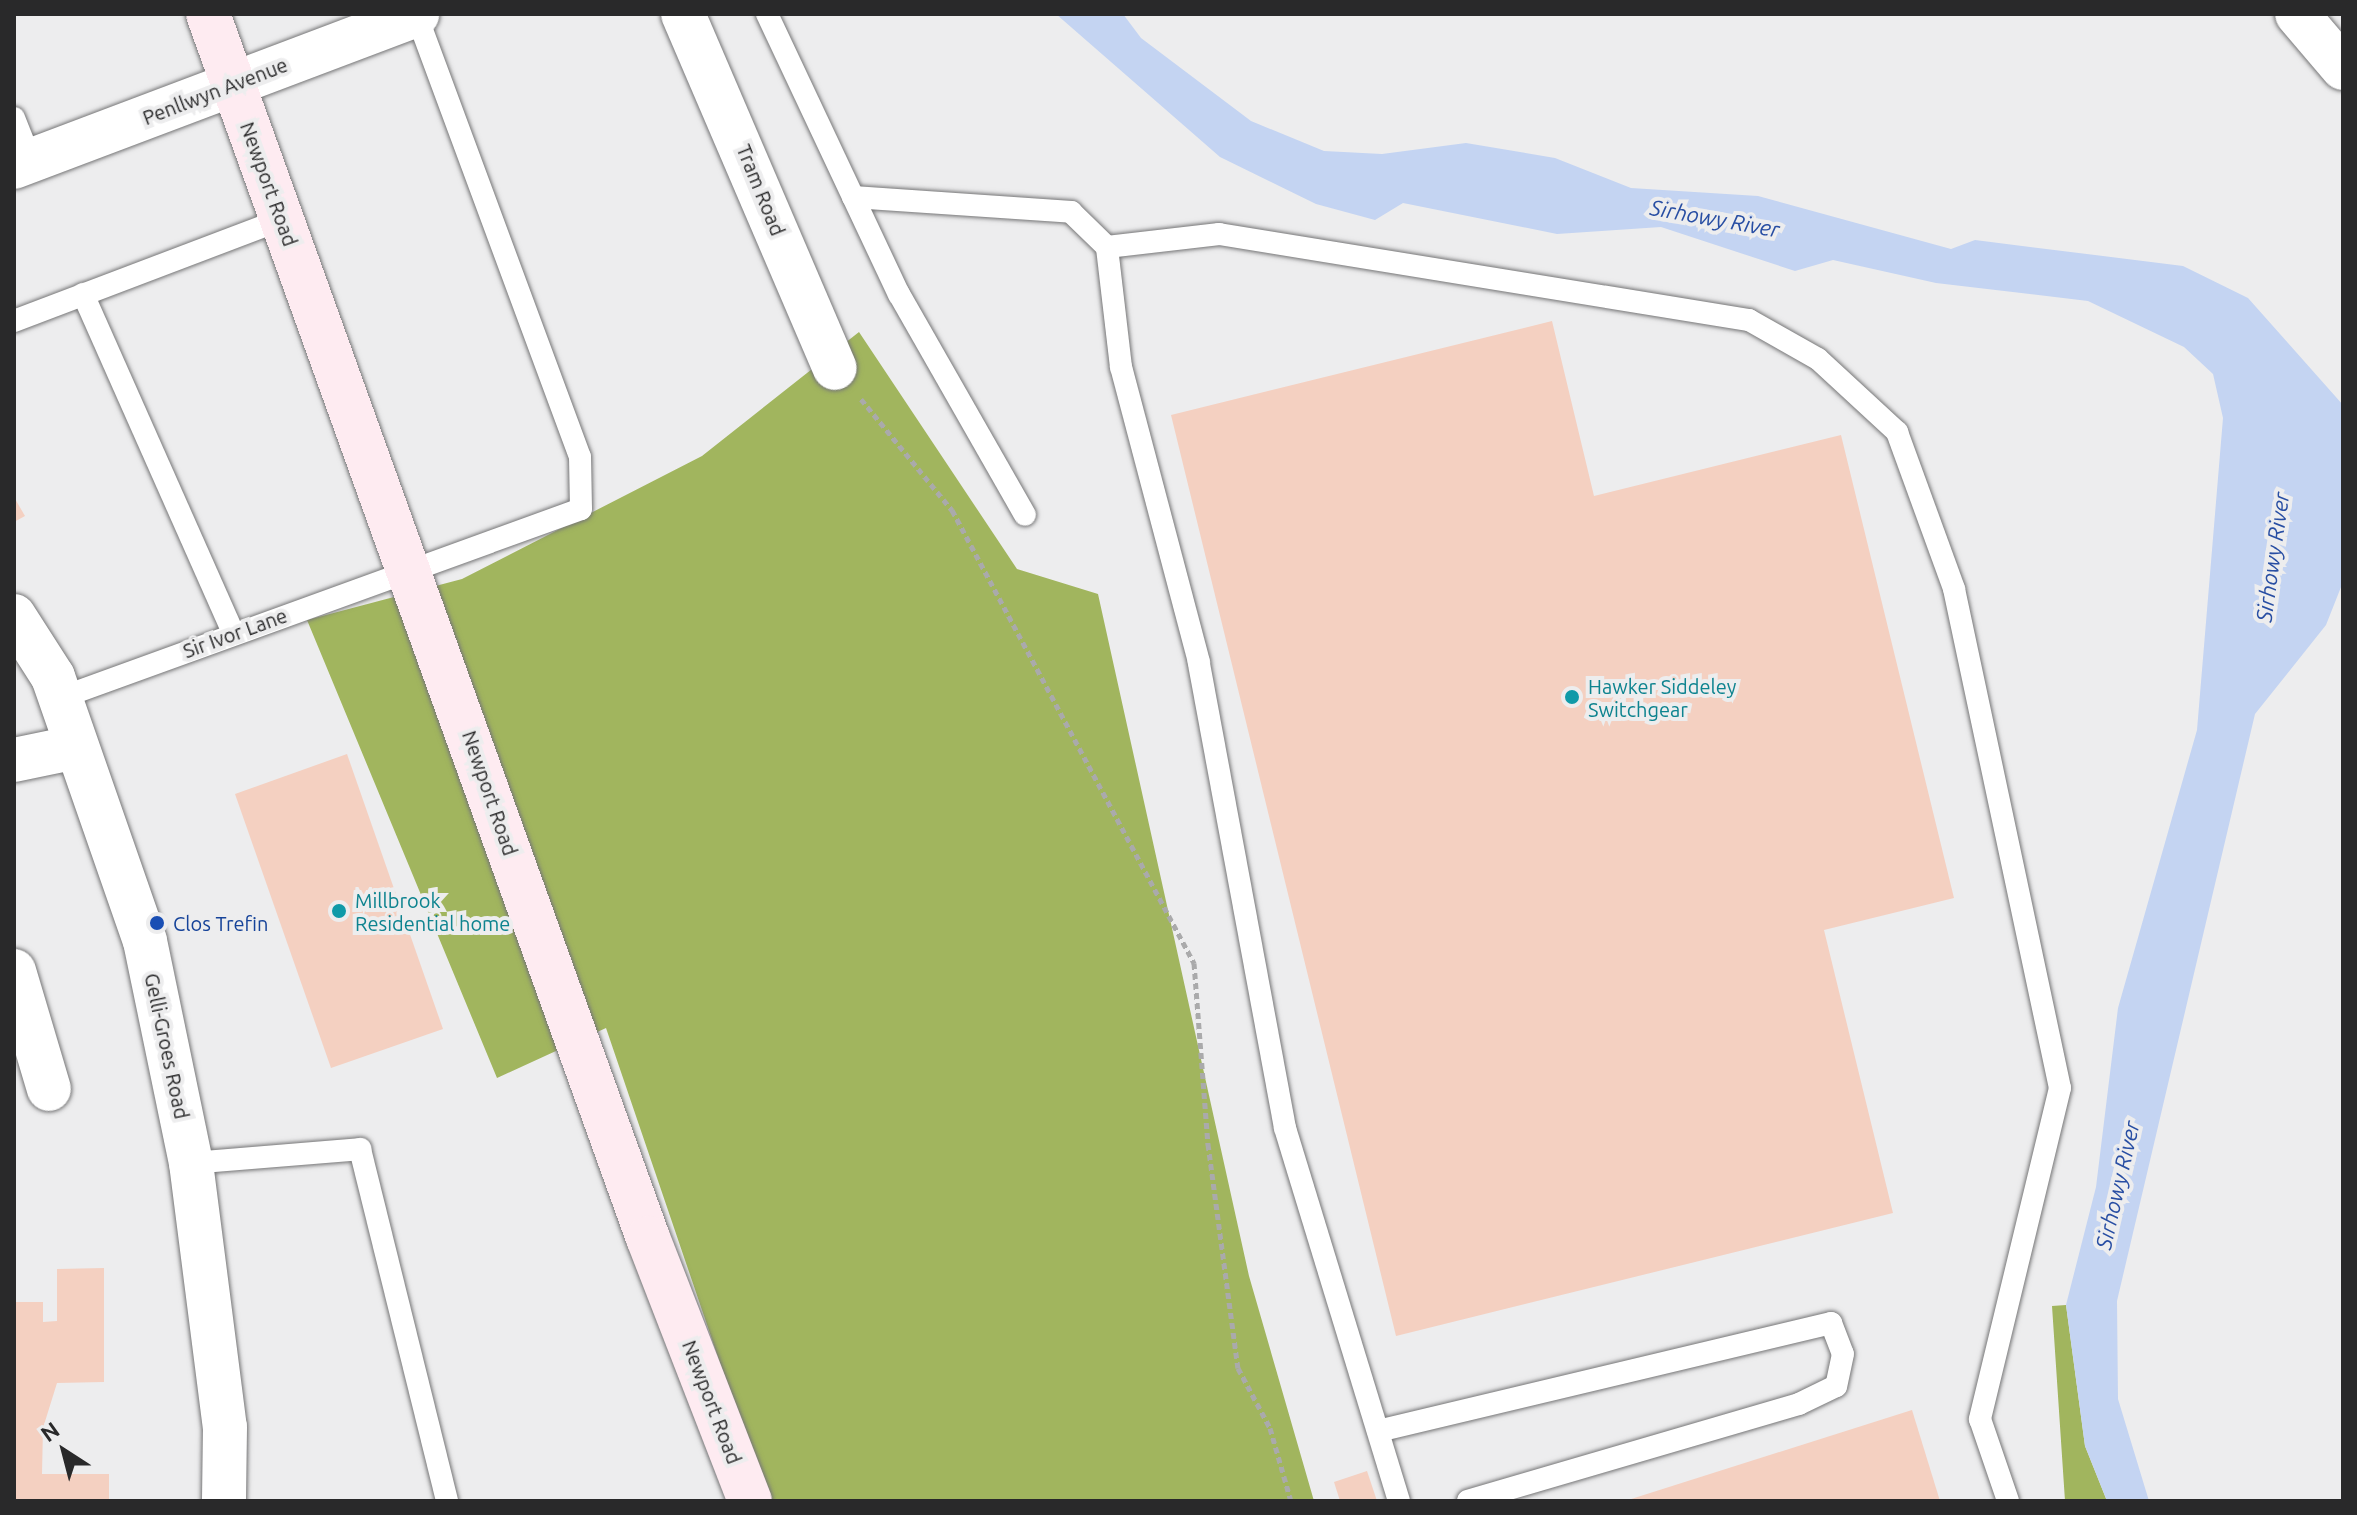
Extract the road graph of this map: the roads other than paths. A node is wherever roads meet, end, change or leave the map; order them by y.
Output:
1 (208, 14) edge
2 (683, 14) edge
3 (767, 14) edge
4 (2297, 14) edge
5 (417, 15) edge
6 (2343, 68) edge
7 (233, 84) junction
8 (14, 118) edge
9 (22, 164) edge
10 (853, 197) junction
11 (282, 219) junction
12 (1107, 247) junction
13 (83, 294) junction
14 (14, 321) edge
15 (835, 368) road end
16 (1025, 515) dead end
17 (411, 567) junction
18 (14, 616) edge
19 (233, 633) junction
20 (60, 698) junction
21 (77, 747) junction
22 (14, 760) edge
23 (14, 971) edge
24 (49, 1089) dead end
25 (191, 1163) junction
26 (1378, 1431) junction
27 (224, 1501) edge
28 (447, 1501) edge
29 (750, 1501) edge
30 (1399, 1501) edge
31 (1468, 1501) edge
32 (2008, 1501) edge

1 - 7 main road, Newport Road
2 - 15 street, Tram Road
3 - 10 lane
4 - 6 street
5 - 7 street, Penllwyn Avenue
5 - 17 lane, Sir Ivor Lane
7 - 9 street, Penllwyn Avenue
7 - 11 main road, Newport Road
8 - 9 lane
10 - 12 lane
10 - 16 lane
11 - 13 lane
11 - 17 main road, Newport Road
12 - 26 lane
12 - 32 lane
13 - 14 lane
13 - 19 lane
17 - 19 lane, Sir Ivor Lane
17 - 29 main road, Newport Road
18 - 20 street, Gelli-Groes Road
19 - 20 lane, Sir Ivor Lane
20 - 21 street, Gelli-Groes Road
21 - 22 street
21 - 25 street, Gelli-Groes Road
23 - 24 street
25 - 27 street, Gelli-Groes Road
25 - 28 lane
26 - 30 lane
26 - 31 lane

